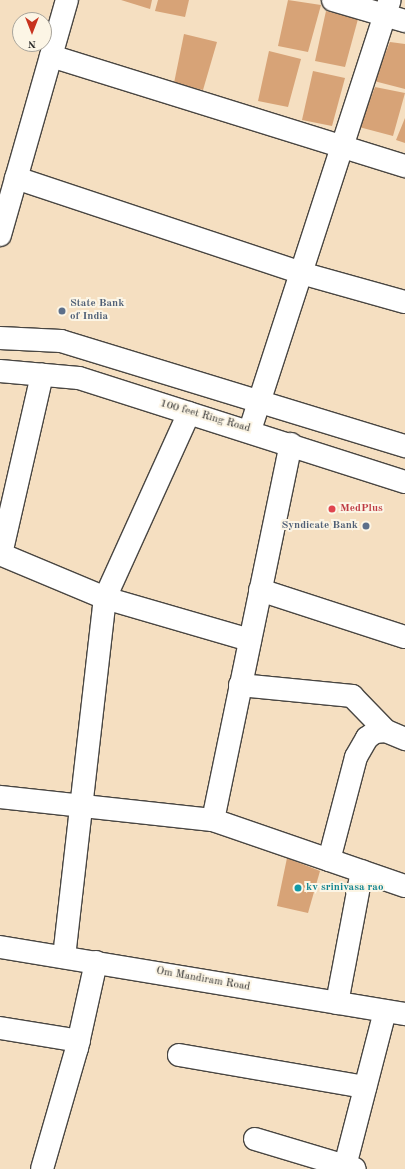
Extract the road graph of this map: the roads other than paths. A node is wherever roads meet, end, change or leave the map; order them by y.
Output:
1 (67, 0) edge
2 (333, 0) edge
3 (393, 12) edge
4 (51, 56) junction
5 (342, 146) junction
6 (405, 166) edge
7 (16, 178) junction
8 (0, 235) edge
9 (301, 273) junction
10 (405, 302) edge
11 (0, 338) edge
12 (0, 371) edge
13 (42, 375) junction
14 (260, 400) junction
15 (189, 413) junction
16 (250, 430) junction
17 (291, 444) junction
18 (405, 446) edge
19 (405, 482) edge
20 (0, 554) edge
21 (260, 590) junction
22 (106, 598) junction
23 (405, 637) edge
24 (250, 640) junction
25 (240, 685) junction
26 (396, 735) edge
27 (0, 797) edge
28 (83, 808) junction
29 (213, 820) junction
30 (329, 860) junction
31 (362, 871) junction
32 (405, 886) edge
33 (0, 947) edge
34 (64, 958) junction
35 (96, 962) junction
36 (337, 1003) junction
37 (395, 1012) edge
38 (0, 1028) edge
39 (79, 1041) junction
40 (179, 1056) dead end
41 (366, 1087) junction
42 (255, 1139) dead end
43 (350, 1167) edge
44 (42, 1169) edge

1 - 4 street
2 - 3 street
3 - 5 street
4 - 5 street
4 - 7 street
5 - 6 street
5 - 9 street
7 - 8 street
7 - 9 street
9 - 10 street
9 - 14 street
11 - 14 street
12 - 13 street, 100 feet Ring Road
13 - 15 street, 100 feet Ring Road
13 - 20 street
14 - 16 street
14 - 18 street
15 - 16 street, 100 feet Ring Road
15 - 22 street
16 - 17 street, 100 feet Ring Road
17 - 19 street, 100 feet Ring Road
17 - 21 street
20 - 22 street
21 - 23 street
21 - 24 street
22 - 24 street
22 - 28 street
24 - 25 street
25 - 26 street
25 - 29 street
26 - 30 street
27 - 28 street
28 - 29 street
28 - 34 street
29 - 30 street
30 - 31 street
31 - 32 street
31 - 36 street
33 - 34 street, Om Mandiram Road
34 - 35 street, Om Mandiram Road
35 - 36 street, Om Mandiram Road
35 - 39 street
36 - 37 street, Om Mandiram Road
37 - 41 street
38 - 39 street
39 - 44 street
40 - 41 street
41 - 43 street
42 - 43 street

